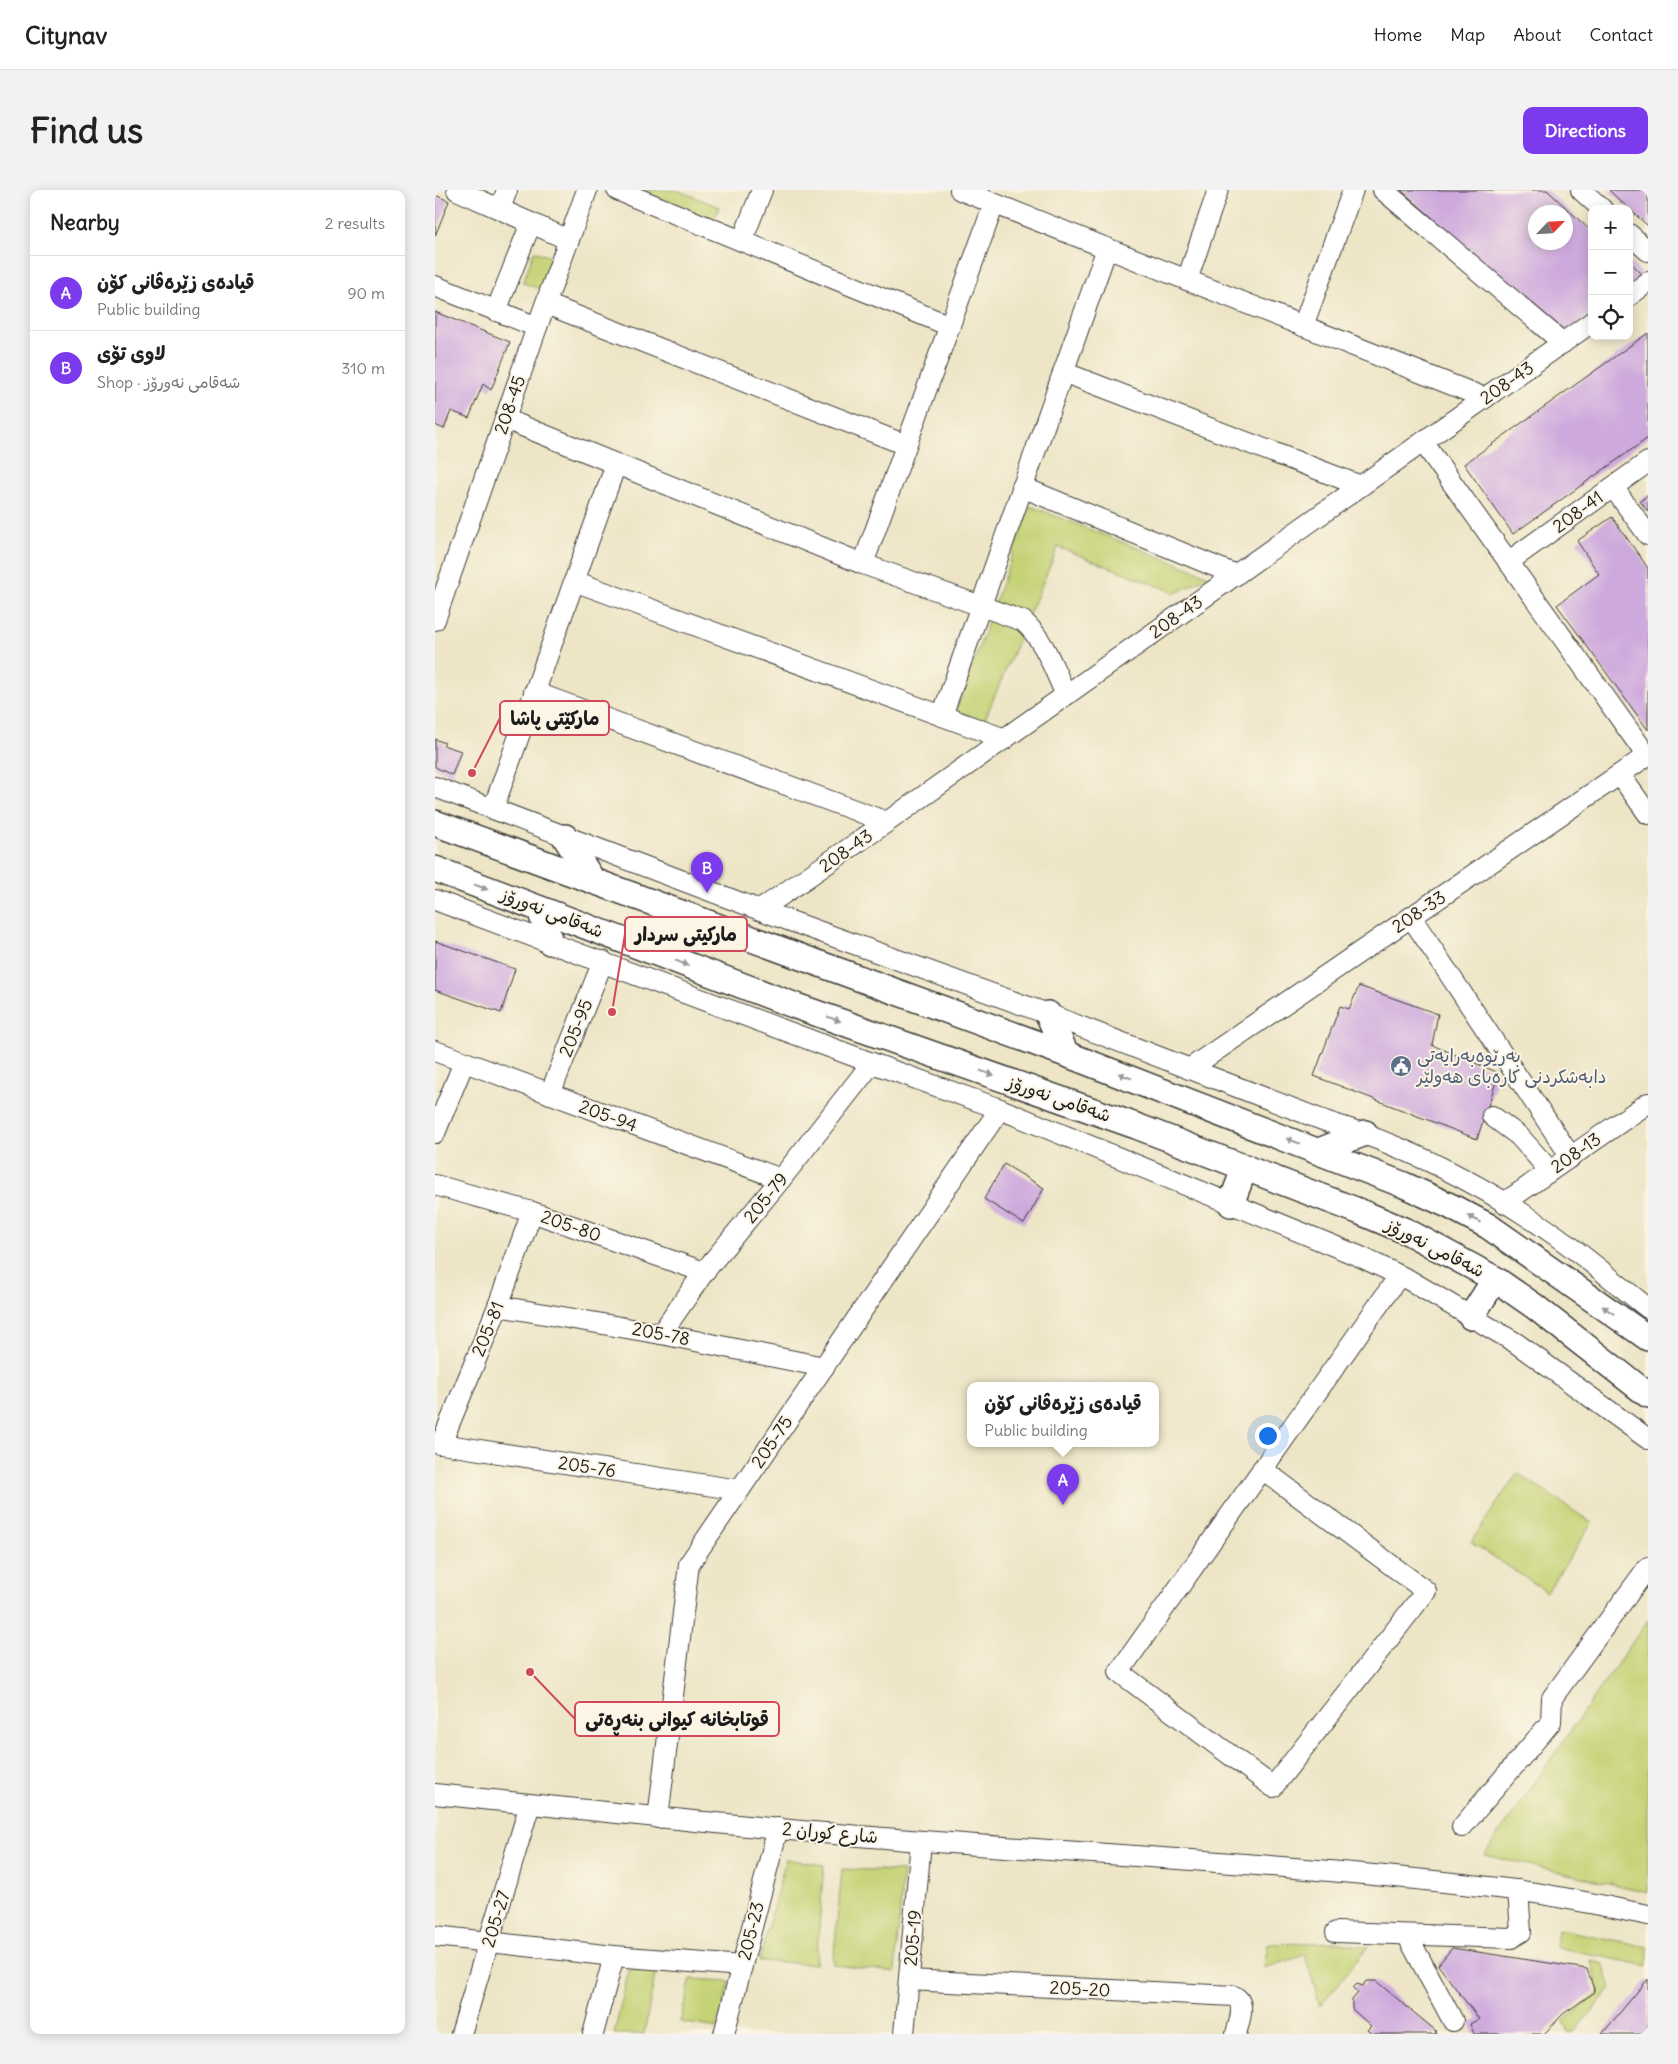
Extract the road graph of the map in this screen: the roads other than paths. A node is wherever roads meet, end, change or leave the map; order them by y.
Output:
1 (457, 190) edge
2 (507, 190) edge
3 (587, 190) edge
4 (617, 190) edge
5 (762, 190) edge
6 (960, 190) edge
7 (1218, 190) edge
8 (1353, 190) edge
9 (1383, 190) edge
10 (1581, 190) edge
11 (995, 204) junction
12 (1598, 205) edge
13 (499, 209) junction
14 (531, 223) junction
15 (1633, 238) edge
16 (569, 240) junction
17 (742, 241) junction
18 (1107, 248) junction
19 (1648, 251) edge
20 (1187, 280) junction
21 (1648, 282) edge
22 (435, 286) edge
23 (1630, 295) edge
24 (546, 304) junction
25 (496, 311) junction
26 (1588, 325) edge
27 (950, 326) junction
28 (1303, 326) junction
29 (537, 327) junction
30 (1563, 343) junction
31 (1063, 372) junction
32 (1485, 398) junction
33 (505, 419) junction
34 (1423, 442) junction
35 (906, 445) junction
36 (1648, 462) edge
37 (616, 464) junction
38 (1361, 486) junction
39 (1613, 487) junction
40 (1022, 488) junction
41 (1648, 535) edge
42 (1508, 562) junction
43 (863, 564) junction
44 (1237, 574) junction
45 (574, 581) junction
46 (982, 606) junction
47 (435, 620) edge
48 (534, 692) junction
49 (1066, 695) junction
50 (942, 716) junction
51 (1005, 738) junction
52 (1647, 756) edge
53 (1620, 775) junction
54 (435, 787) edge
55 (493, 809) junction
56 (1648, 814) edge
57 (887, 822) junction
58 (435, 823) edge
59 (565, 837) junction
60 (435, 870) edge
61 (593, 881) junction
62 (435, 900) edge
63 (540, 909) junction
64 (760, 910) junction
65 (1411, 917) junction
66 (550, 942) junction
67 (603, 961) junction
68 (1048, 1014) junction
69 (435, 1051) edge
70 (1066, 1054) junction
71 (464, 1062) junction
72 (872, 1064) junction
73 (1189, 1069) junction
74 (1150, 1086) junction
75 (550, 1094) junction
76 (1648, 1103) edge
77 (1000, 1108) junction
78 (1491, 1116) dead end
79 (1135, 1126) junction
80 (435, 1133) edge
81 (1365, 1133) junction
82 (1319, 1151) junction
83 (1571, 1157) junction
84 (1245, 1167) junction
85 (1550, 1171) junction
86 (781, 1180) junction
87 (435, 1185) edge
88 (1504, 1203) junction
89 (1235, 1206) junction
90 (532, 1212) junction
91 (704, 1272) junction
92 (1399, 1276) junction
93 (1495, 1279) junction
94 (498, 1306) junction
95 (1648, 1308) edge
96 (1471, 1317) junction
97 (661, 1334) junction
98 (1648, 1338) edge
99 (824, 1367) junction
100 (1648, 1395) edge
101 (1648, 1438) edge
102 (438, 1444) edge
103 (1262, 1469) junction
104 (739, 1490) junction
105 (1648, 1567) edge
106 (435, 1794) edge
107 (530, 1804) junction
108 (659, 1818) junction
109 (1462, 1827) dead end
110 (777, 1828) junction
111 (921, 1841) junction
112 (1518, 1890) junction
113 (1648, 1914) edge
114 (1336, 1932) dead end
115 (1407, 1935) junction
116 (435, 1936) edge
117 (489, 1943) junction
118 (614, 1956) junction
119 (742, 1966) junction
120 (909, 1980) junction
121 (1453, 2021) dead end
122 (461, 2034) edge
123 (593, 2034) edge
124 (725, 2034) edge
125 (904, 2034) edge
126 (1236, 2034) edge

1 - 13 street
2 - 13 street
3 - 16 street, 208-45
4 - 17 street
5 - 17 street
6 - 11 street
7 - 20 street
8 - 28 street
9 - 30 street
10 - 12 street
11 - 18 street
11 - 27 street
13 - 14 street
14 - 16 street
14 - 25 street
15 - 19 street
16 - 24 street, 208-45
17 - 27 street
18 - 20 street
18 - 31 street
20 - 28 street
21 - 23 street
22 - 25 street
24 - 29 street, 208-45
24 - 35 street
25 - 29 street
26 - 30 street, 208-43
27 - 35 street
28 - 32 street
29 - 33 street, 208-45
30 - 32 street, 208-43
31 - 38 street
31 - 40 street
32 - 34 street, 208-43
33 - 37 street
33 - 47 street, 208-45
34 - 38 street, 208-43
34 - 42 street
35 - 43 street
36 - 39 street, 208-41
37 - 43 street
37 - 45 street
38 - 44 street, 208-43
39 - 41 street
39 - 42 street, 208-41
40 - 44 street
40 - 46 street
42 - 52 street
43 - 46 street
44 - 49 street, 208-43
45 - 48 street
45 - 50 street
46 - 49 street
46 - 50 street
48 - 55 street
48 - 57 street
49 - 51 street, 208-43
50 - 51 street
51 - 57 street, 208-43
52 - 53 street, 208-33
53 - 56 street
53 - 65 street, 208-33
54 - 55 street
55 - 59 street
57 - 64 street, 208-43
58 - 61 main road
59 - 61 main road
59 - 64 street
60 -> 63 main road, شەقامی نەورۆز
61 - 70 main road
62 - 66 street
63 - 66 main road
63 -> 79 main road, شەقامی نەورۆز
64 - 68 street
65 - 73 street, 208-33
65 - 83 street
66 - 67 street
67 - 72 street
67 - 75 street, 205-95
68 - 70 main road
68 - 73 street
69 - 71 street, 205-94
74 -> 70 main road
71 - 75 street, 205-94
71 - 80 street
72 - 77 street
72 - 86 street, 205-79
73 - 81 street
74 - 79 main road
82 -> 74 main road
75 - 86 street, 205-94
76 - 83 street, 208-13
77 - 89 street
77 - 99 street, 205-75
78 - 85 street
79 - 84 main road, شەقامی نەورۆز
81 - 82 main road
81 - 88 street
98 -> 82 main road
83 - 85 street, 208-13
84 - 89 main road
84 - 93 main road, شەقامی نەورۆز
85 - 88 street, 208-13
86 - 91 street, 205-79
87 - 90 street, 205-80
88 - 95 street
89 - 92 street
90 - 91 street, 205-80
90 - 94 street, 205-81
91 - 97 street, 205-79
92 - 96 street
92 - 103 street
93 - 96 main road
93 - 100 main road, شەقامی نەورۆز
94 - 97 street, 205-78
94 - 102 street, 205-81
96 - 101 street
97 - 99 street, 205-78
99 - 104 street, 205-75
102 - 104 street, 205-76
103 - 103 street
104 - 108 street, 205-75
105 - 109 street
106 - 107 street, شارع كوران 2
107 - 108 street, شارع كوران 2
107 - 117 street, 205-27
108 - 110 street, شارع كوران 2
110 - 111 street, شارع كوران 2
110 - 119 street, 205-23
111 - 112 street, شارع كوران 2
111 - 120 street, 205-19
112 - 113 street, شارع كوران 2
112 - 115 street
114 - 115 street
115 - 121 street
116 - 117 street
117 - 118 street
117 - 122 street, 205-27
118 - 119 street
118 - 123 street
119 - 124 street, 205-23
120 - 125 street, 205-19
120 - 126 street, 205-20

